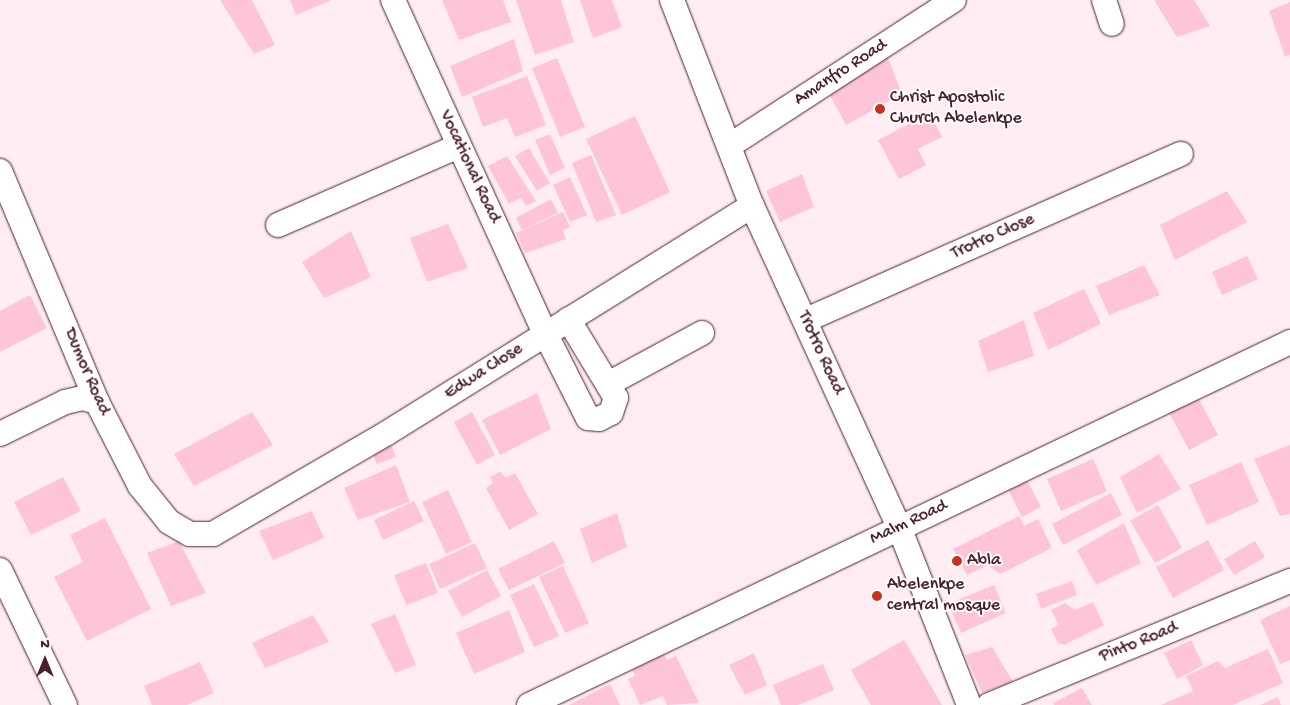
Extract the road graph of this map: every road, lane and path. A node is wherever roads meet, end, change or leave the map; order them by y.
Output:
1 (393, 0) edge
2 (672, 0) edge
3 (954, 0) edge
4 (1104, 0) edge
5 (1112, 24) dead end
6 (459, 146) junction
7 (729, 146) junction
8 (1181, 154) dead end
9 (0, 171) edge
10 (752, 206) junction
11 (278, 225) dead end
12 (568, 319) junction
13 (806, 320) junction
14 (545, 333) junction
15 (702, 333) dead end
16 (1290, 342) edge
17 (608, 384) junction
18 (97, 402) junction
19 (0, 434) edge
20 (899, 527) junction
21 (213, 534) joint
22 (0, 570) edge
23 (1290, 581) edge
24 (65, 705) edge
25 (529, 705) edge
26 (969, 705) edge
27 (989, 705) edge

1 - 6 street, Vocational Road
2 - 7 street, Trotro Road
3 - 7 street, Amanfro Road
4 - 5 street
6 - 11 street
6 - 14 street, Vocational Road
7 - 10 street, Trotro Road
8 - 13 street, Trotro Close
9 - 18 street, Dumor Road
10 - 12 street, Edwa Close
10 - 13 street, Trotro Road
12 - 14 street, Edwa Close
12 - 17 street
13 - 20 street, Trotro Road
14 - 17 street, Vocational Road
14 - 21 street, Edwa Close
15 - 17 street
16 - 20 street, Malm Road
18 - 19 street
18 - 21 street, Dumor Road
20 - 25 street, Malm Road
20 - 26 street, Trotro Road
22 - 24 street
23 - 27 street, Pinto Road

